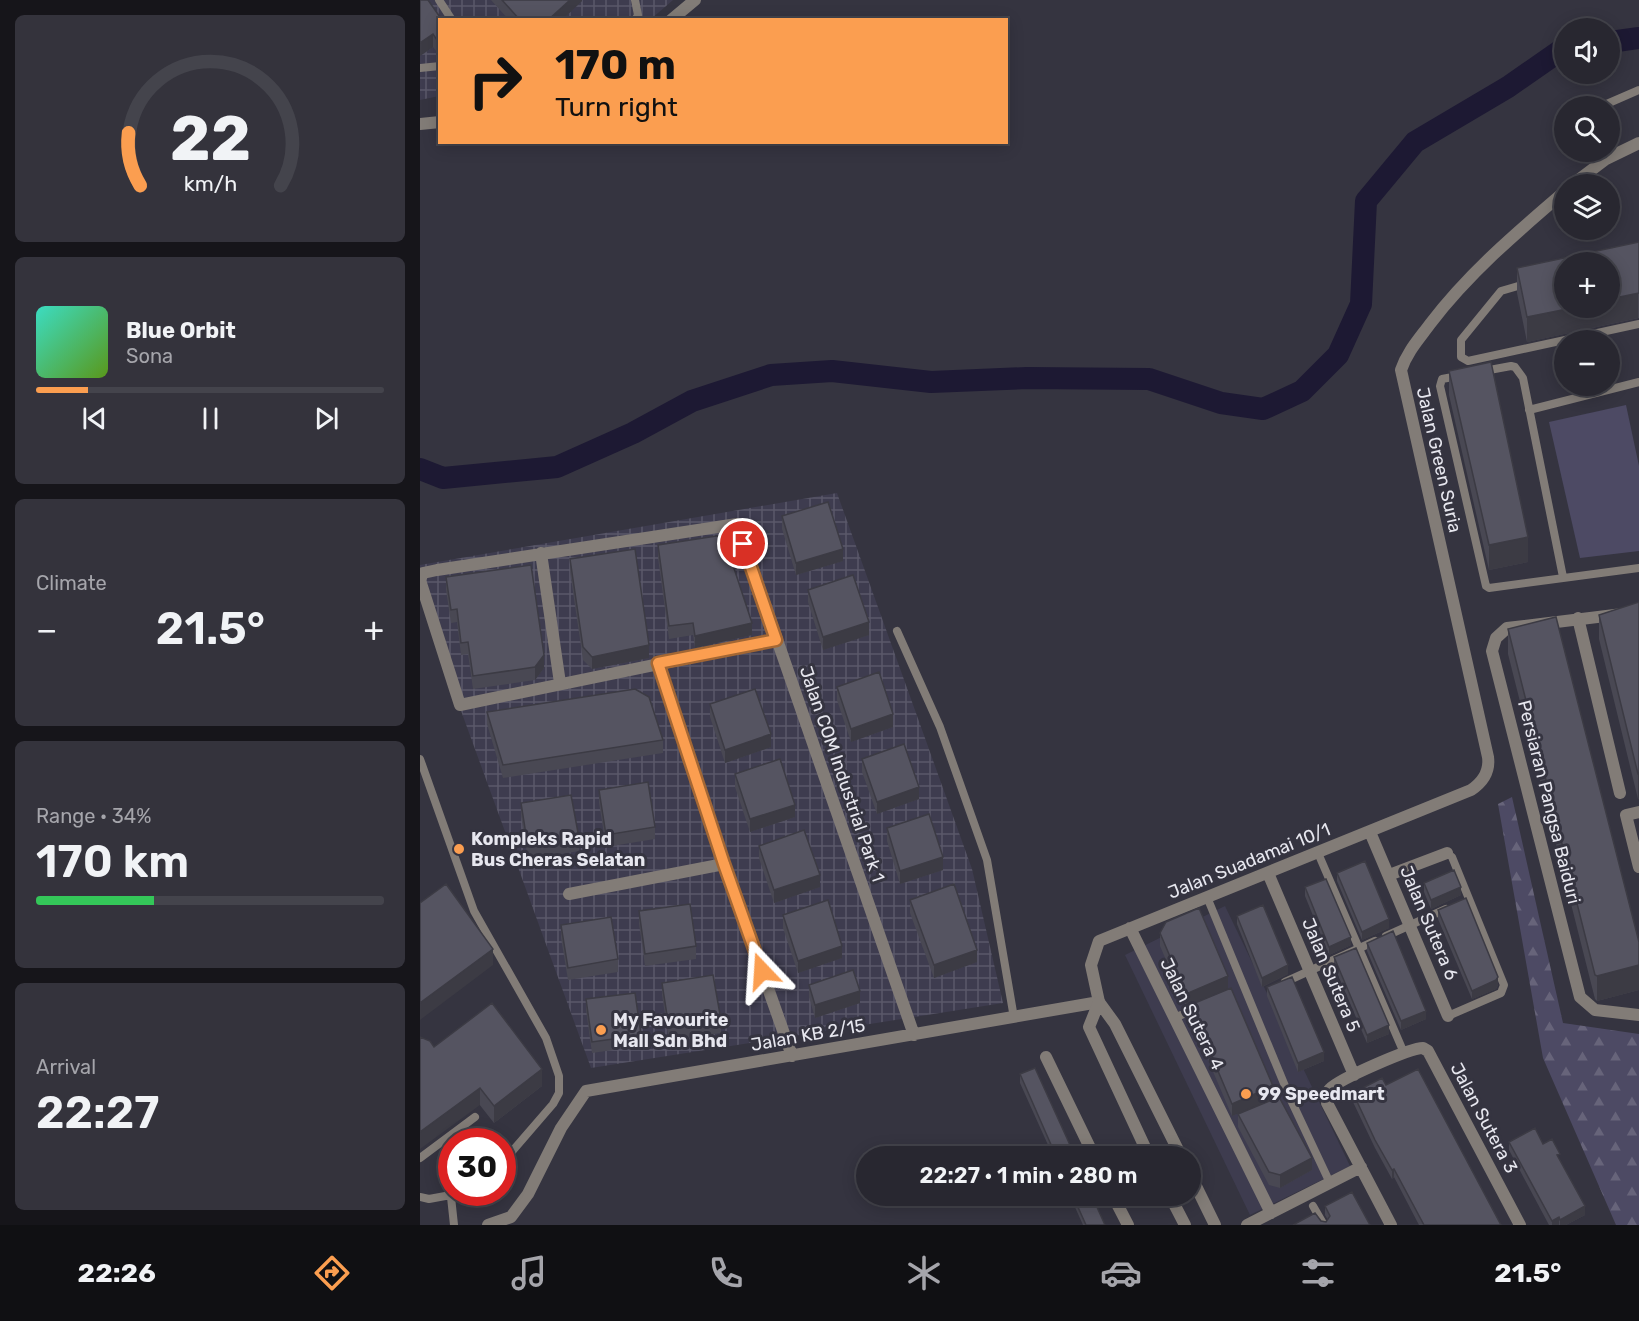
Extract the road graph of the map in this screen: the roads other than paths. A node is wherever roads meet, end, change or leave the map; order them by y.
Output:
1 (439, 0) edge
2 (635, 0) edge
3 (694, 0) edge
4 (451, 18) edge
5 (636, 18) edge
6 (673, 18) edge
7 (438, 66) edge
8 (420, 68) edge
9 (1639, 90) edge
10 (1620, 98) edge
11 (438, 122) edge
12 (420, 124) edge
13 (1639, 144) edge
14 (1587, 174) edge
15 (1554, 201) edge
16 (1531, 283) edge
17 (1639, 324) edge
18 (1477, 372) edge
19 (1465, 374) edge
20 (1639, 382) edge
21 (1529, 410) junction
22 (541, 554) junction
23 (1639, 568) edge
24 (1563, 577) junction
25 (420, 580) edge
26 (1639, 612) edge
27 (1578, 618) junction
28 (897, 630) dead end
29 (776, 640) junction
30 (658, 663) junction
31 (560, 683) junction
32 (420, 759) edge
33 (1471, 790) joint
34 (1620, 793) dead end
35 (1639, 812) edge
36 (1370, 832) junction
37 (1318, 853) junction
38 (1447, 853) joint
39 (724, 864) junction
40 (1639, 867) edge
41 (1268, 873) junction
42 (1389, 875) junction
43 (569, 894) dead end
44 (1207, 897) junction
45 (1469, 898) junction
46 (1409, 925) junction
47 (1130, 928) junction
48 (1359, 948) junction
49 (1311, 971) junction
50 (1278, 985) edge
51 (1245, 988) junction
52 (1235, 992) edge
53 (1098, 1002) junction
54 (1204, 1005) edge
55 (1639, 1015) edge
56 (1448, 1016) joint
57 (1014, 1018) junction
58 (1174, 1018) junction
59 (914, 1035) junction
60 (1404, 1053) junction
61 (792, 1056) junction
62 (1046, 1057) dead end
63 (1354, 1076) junction
64 (1290, 1098) junction
65 (1280, 1103) edge
66 (475, 1118) dead end
67 (1143, 1143) junction
68 (1089, 1146) edge
69 (1142, 1146) edge
70 (1144, 1146) edge
71 (1176, 1146) edge
72 (516, 1147) edge
73 (420, 1158) edge
74 (1361, 1167) junction
75 (1330, 1182) junction
76 (1201, 1196) edge
77 (420, 1197) edge
78 (438, 1198) edge
79 (452, 1206) edge
80 (1119, 1206) edge
81 (1174, 1206) edge
82 (1313, 1206) dead end
83 (1266, 1218) edge
84 (454, 1225) edge
85 (488, 1225) edge
86 (1128, 1225) edge
87 (1185, 1225) edge
88 (1215, 1225) edge
89 (1247, 1225) edge
90 (1324, 1225) edge
91 (1391, 1225) edge
92 (1520, 1225) edge

1 - 4 lane
2 - 5 lane
3 - 6 street
7 - 8 lane
9 - 10 lane
11 - 12 street
13 - 14 street
15 - 33 street, Jalan Green Suria
16 - 17 lane
18 - 21 lane
19 - 24 lane
20 - 21 lane
21 - 24 lane
22 - 25 street
22 - 29 street, Jalan COM Industrial Park 1
22 - 31 street
23 - 24 lane
25 - 31 street
26 - 27 street, Persiaran Pangsa Baiduri
27 - 34 street
27 - 55 street, Persiaran Pangsa Baiduri
28 - 57 lane
29 - 30 street
29 - 59 street, Jalan COM Industrial Park 1
30 - 31 street
30 - 39 street
32 - 72 lane
33 - 36 street, Jalan Suadamai 10/1
35 - 40 street
36 - 37 street, Jalan Suadamai 10/1
36 - 42 street, Jalan Sutera 6
37 - 41 street, Jalan Suadamai 10/1
37 - 48 lane
38 - 42 street
38 - 45 lane
39 - 43 street
39 - 61 street
41 - 44 street, Jalan Suadamai 10/1
41 - 49 street, Jalan Sutera 5
42 - 46 street, Jalan Sutera 6
44 - 47 street, Jalan Suadamai 10/1
44 - 51 lane
45 - 46 lane
45 - 56 lane
46 - 48 lane
46 - 56 street, Jalan Sutera 6
47 - 53 street, Jalan Suadamai 10/1
47 - 58 street, Jalan Sutera 4
48 - 49 lane
48 - 60 lane
49 - 50 lane
49 - 63 street, Jalan Sutera 5
51 - 52 lane
51 - 64 lane
53 - 57 street, Jalan KB 2/15
53 - 67 street, Jalan Suadamai 10/1
53 - 71 street, Jalan Suadamai 10/1
54 - 58 lane
57 - 59 street, Jalan KB 2/15
58 - 83 street, Jalan Sutera 4
59 - 61 street, Jalan KB 2/15
60 - 63 street
60 - 92 street, Jalan Sutera 3
61 - 85 street, Jalan KB 2/15
62 - 68 street
63 - 74 street
64 - 65 lane
64 - 75 lane
66 - 73 lane
67 - 69 street
67 - 70 street, Jalan Suadamai 10/1
74 - 75 street
74 - 91 street
75 - 83 street
76 - 88 street
77 - 78 lane
79 - 84 lane
80 - 86 street
81 - 87 street
82 - 90 lane
83 - 89 street

